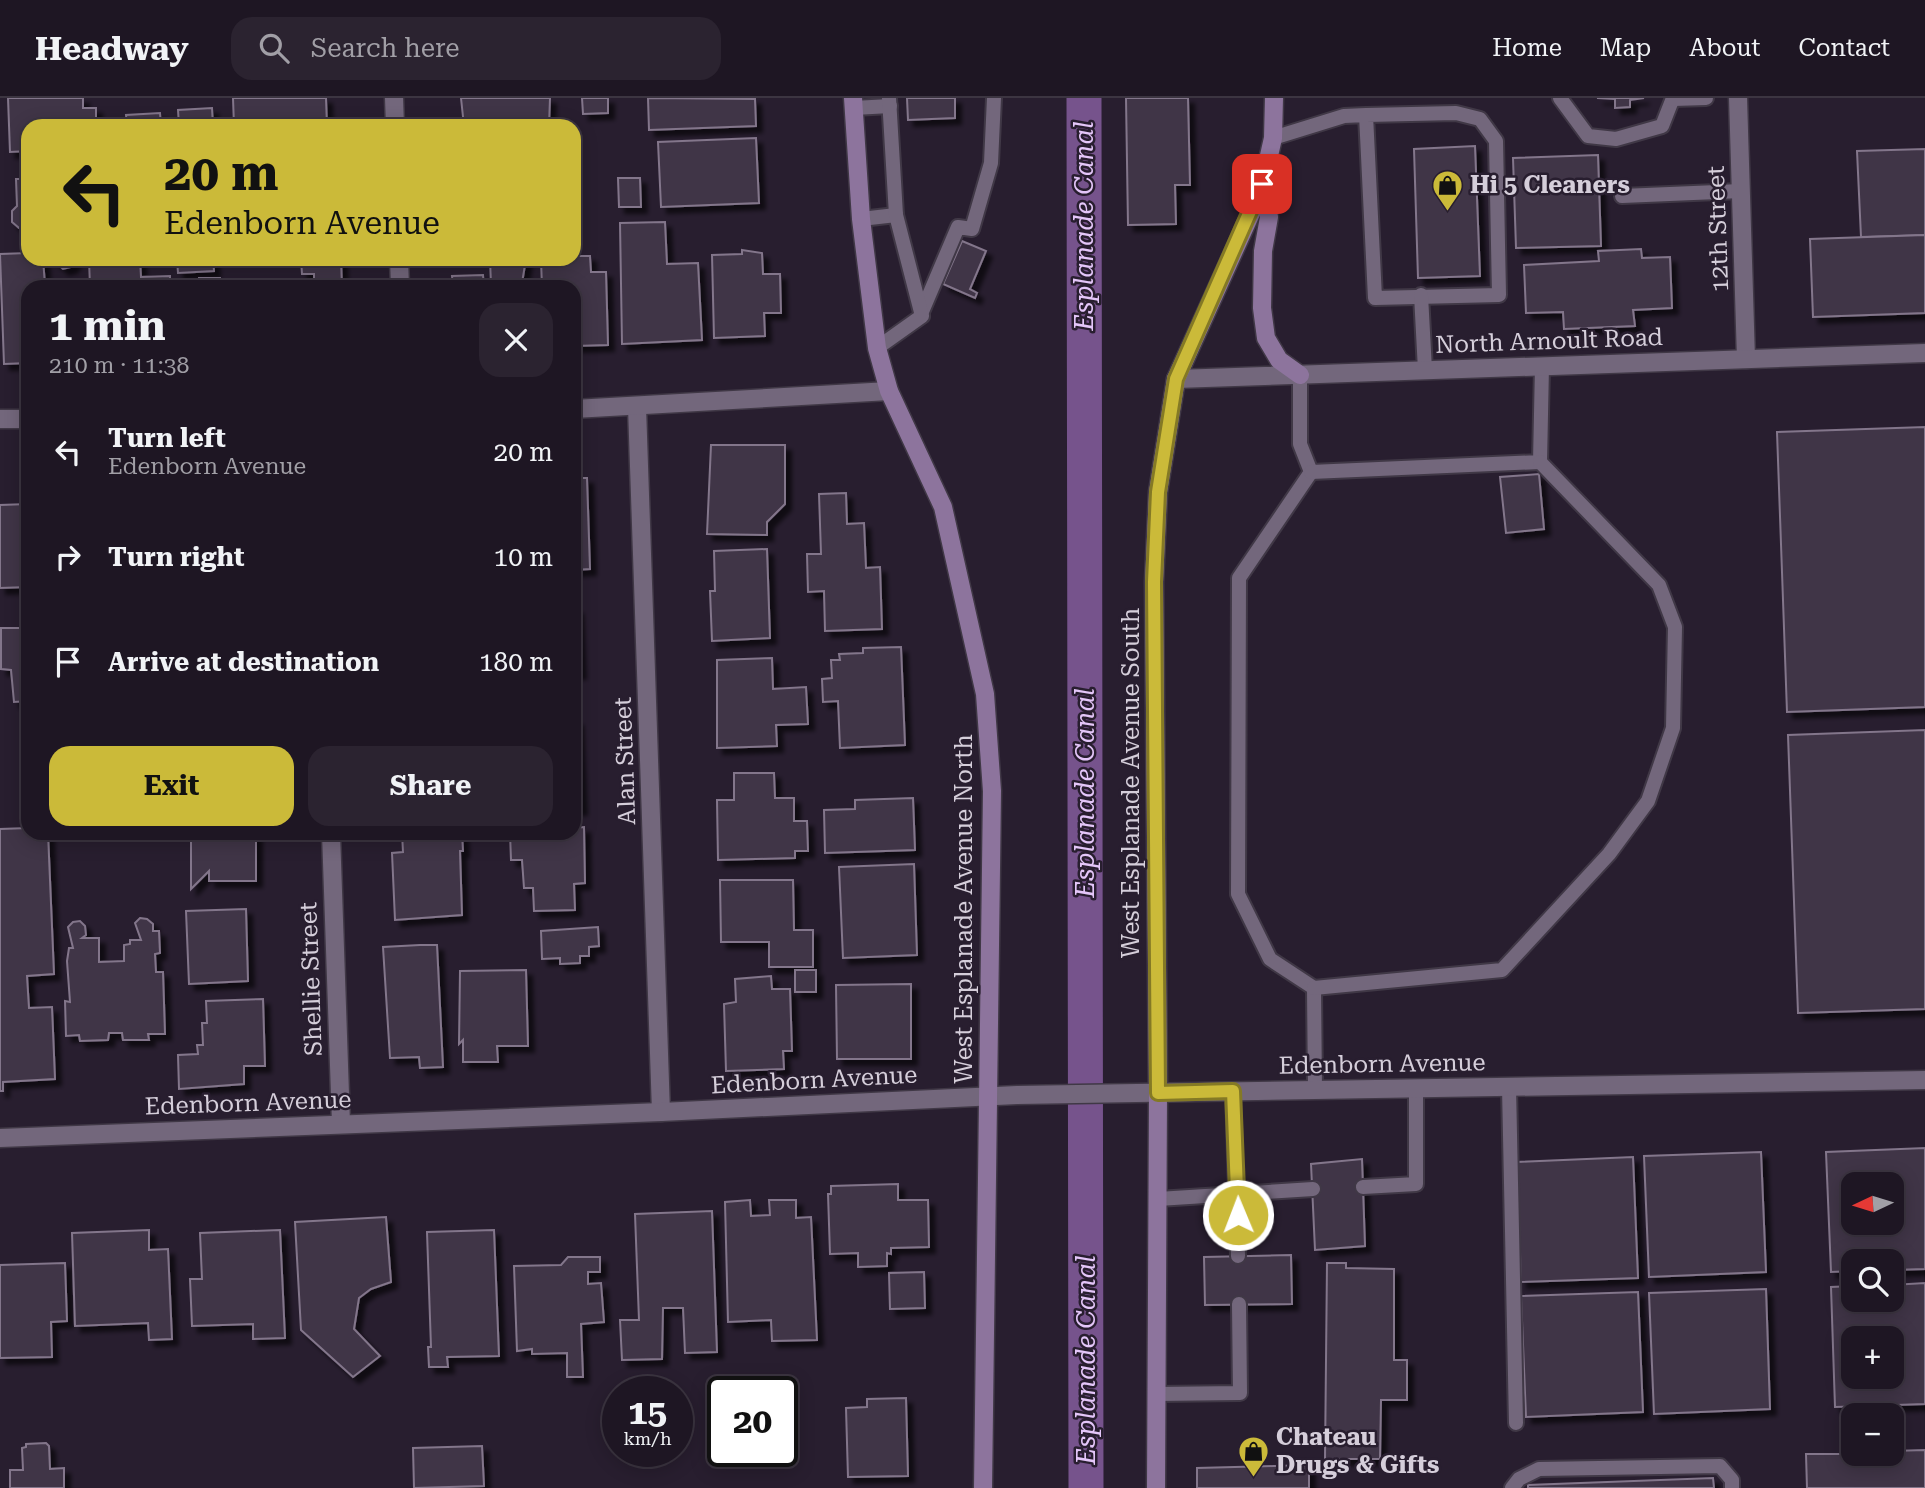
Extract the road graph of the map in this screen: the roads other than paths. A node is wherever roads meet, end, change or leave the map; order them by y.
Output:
1 (394, 98) edge
2 (994, 98) edge
3 (1273, 98) edge
4 (1560, 98) edge
5 (1706, 98) edge
6 (1738, 98) edge
7 (1673, 99) edge
8 (890, 102) edge
9 (854, 103) edge
10 (1366, 116) junction
11 (395, 119) edge
12 (1273, 138) junction
13 (1262, 184) junction
14 (1741, 191) junction
15 (1622, 196) dead end
16 (896, 215) junction
17 (861, 219) junction
18 (1421, 295) junction
19 (921, 314) junction
20 (877, 348) junction
21 (1925, 353) edge
22 (1746, 359) junction
23 (1542, 366) junction
24 (1425, 370) junction
25 (1300, 375) junction
26 (1176, 379) junction
27 (889, 391) junction
28 (637, 407) junction
29 (581, 409) edge
30 (0, 419) edge
31 (21, 419) edge
32 (1540, 462) junction
33 (1311, 472) junction
34 (331, 840) edge
35 (1314, 988) junction
36 (1925, 1080) edge
37 (1509, 1087) junction
38 (1416, 1088) junction
39 (1315, 1090) junction
40 (1233, 1091) junction
41 (1158, 1093) junction
42 (989, 1097) junction
43 (661, 1112) junction
44 (341, 1123) junction
45 (0, 1138) edge
46 (1363, 1187) dead end
47 (1312, 1189) dead end
48 (1238, 1194) junction
49 (1158, 1199) junction
50 (1238, 1256) dead end
51 (1239, 1304) dead end
52 (1156, 1394) junction
53 (1516, 1423) dead end
54 (983, 1488) edge
55 (1156, 1488) edge
56 (1512, 1488) edge
57 (1732, 1488) edge

1 - 11 street
2 - 19 lane
3 - 12 main road, West Esplanade Avenue South
4 - 7 lane
5 - 7 lane
6 - 14 street, 12th Street
8 - 9 lane
8 - 16 lane
9 - 17 main road, West Esplanade Avenue North
10 - 12 lane
10 - 18 lane
10 - 18 lane
12 - 13 main road, West Esplanade Avenue South
13 - 25 main road
13 - 26 main road, West Esplanade Avenue South
14 - 15 lane
14 - 22 street, 12th Street
16 - 17 lane
16 - 19 lane
17 - 20 main road, West Esplanade Avenue North
18 - 24 lane
19 - 20 lane
20 - 27 main road, West Esplanade Avenue North
21 - 22 street, North Arnoult Road
22 - 23 street, North Arnoult Road
23 - 24 street, North Arnoult Road
23 - 32 lane
24 - 25 street, North Arnoult Road
25 - 26 street, North Arnoult Road
25 - 33 lane
26 - 41 main road, West Esplanade Avenue South
27 - 28 street
27 - 42 main road, West Esplanade Avenue North
28 - 29 street
28 - 43 street, Alan Street
30 - 31 street
32 - 33 lane
32 - 35 lane
33 - 35 lane
34 - 44 street, Shellie Street
35 - 39 lane
36 - 37 street, Edenborn Avenue
37 - 38 street, Edenborn Avenue
37 - 53 lane
38 - 39 street, Edenborn Avenue
38 - 46 lane
39 - 40 street, Edenborn Avenue
40 - 41 street, Edenborn Avenue
40 - 48 lane
41 - 42 street, Edenborn Avenue
41 - 49 main road, West Esplanade Avenue South
42 - 43 street, Edenborn Avenue
42 - 54 main road, West Esplanade Avenue North
43 - 44 street, Edenborn Avenue
44 - 45 street, Edenborn Avenue
47 - 48 lane
48 - 49 lane
48 - 50 lane
49 - 52 main road, West Esplanade Avenue South
51 - 52 lane
52 - 55 main road, West Esplanade Avenue South
56 - 57 lane

